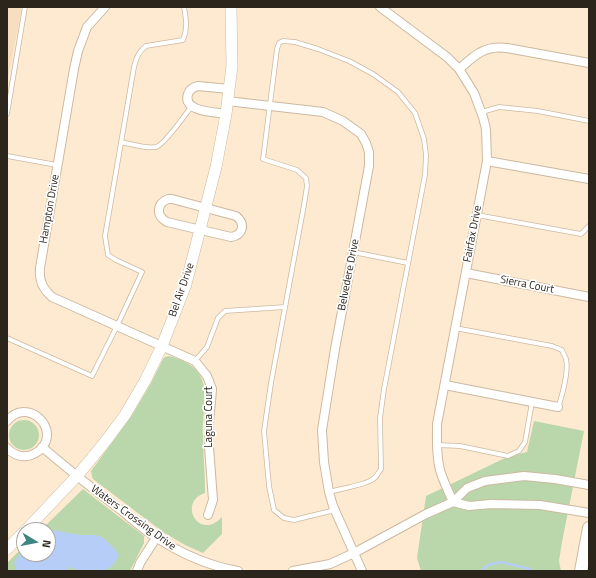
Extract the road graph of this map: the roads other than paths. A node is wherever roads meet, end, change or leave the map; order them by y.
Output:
1 (25, 7) edge
2 (105, 7) edge
3 (184, 7) edge
4 (231, 7) edge
5 (380, 7) edge
6 (589, 63) edge
7 (459, 69) junction
8 (229, 89) junction
9 (227, 101) junction
10 (269, 106) junction
11 (192, 107) junction
12 (482, 112) junction
13 (7, 114) edge
14 (226, 114) junction
15 (589, 121) edge
16 (121, 142) junction
17 (7, 156) edge
18 (487, 161) junction
19 (57, 165) junction
20 (589, 179) edge
21 (205, 208) junction
22 (476, 215) junction
23 (589, 226) edge
24 (200, 230) junction
25 (353, 252) junction
26 (408, 263) junction
27 (466, 273) junction
28 (589, 297) edge
29 (285, 306) junction
30 (117, 326) junction
31 (455, 328) junction
32 (7, 338) edge
33 (162, 346) junction
34 (196, 361) junction
35 (445, 385) junction
36 (532, 402) junction
37 (558, 407) joint
38 (7, 421) edge
39 (437, 445) junction
40 (7, 448) edge
41 (42, 448) junction
42 (77, 476) junction
43 (589, 485) edge
44 (329, 492) junction
45 (453, 502) junction
46 (335, 510) junction
47 (589, 513) edge
48 (208, 515) dead end
49 (34, 522) edge
50 (589, 528) edge
51 (156, 538) junction
52 (16, 540) edge
53 (7, 549) edge
54 (354, 553) junction
55 (136, 571) edge
56 (238, 571) edge
57 (293, 571) edge
58 (362, 571) edge
59 (581, 571) edge

1 - 13 lane
2 - 19 street, Hampton Drive
3 - 16 lane
4 - 8 street, Bel Air Drive
5 - 7 street, Fairfax Drive
6 - 7 street
7 - 12 street, Fairfax Drive
8 - 9 street, Bel Air Drive
8 - 11 street
9 - 10 street, Belvedere Drive
9 - 14 street, Bel Air Drive
10 - 25 street, Belvedere Drive
10 - 26 lane
10 - 29 lane
11 - 14 street
11 - 16 lane
12 - 15 lane
12 - 18 street, Fairfax Drive
14 - 21 street, Bel Air Drive
16 - 30 lane
17 - 19 lane
18 - 20 street
18 - 22 street, Fairfax Drive
19 - 30 street, Hampton Drive
21 - 24 street, Bel Air Drive
21 - 24 street
21 - 24 street
22 - 23 lane
22 - 27 street, Fairfax Drive
24 - 33 street, Bel Air Drive
25 - 26 lane
25 - 44 street, Belvedere Drive
26 - 44 lane
27 - 28 street, Sierra Court
27 - 31 street, Fairfax Drive
29 - 34 lane
29 - 46 lane
30 - 32 lane
30 - 33 street, Hampton Drive
31 - 35 street, Fairfax Drive
31 - 37 lane
33 - 34 street
33 - 42 street, Bel Air Drive
34 - 48 street, Laguna Court
35 - 36 street
35 - 39 street, Fairfax Drive
36 - 37 street
36 - 39 lane
38 - 41 street
39 - 45 street, Fairfax Drive
40 - 41 street
41 - 42 street, Waters Crossing Drive
42 - 49 street, Bel Air Drive
42 - 51 street, Waters Crossing Drive
43 - 45 street
44 - 46 street, Belvedere Drive
45 - 47 street
45 - 54 street
46 - 54 street, Belvedere Drive
50 - 59 main road
51 - 55 street
51 - 56 street, Waters Crossing Drive
52 - 53 street
54 - 57 street
54 - 58 street, Belvedere Drive

